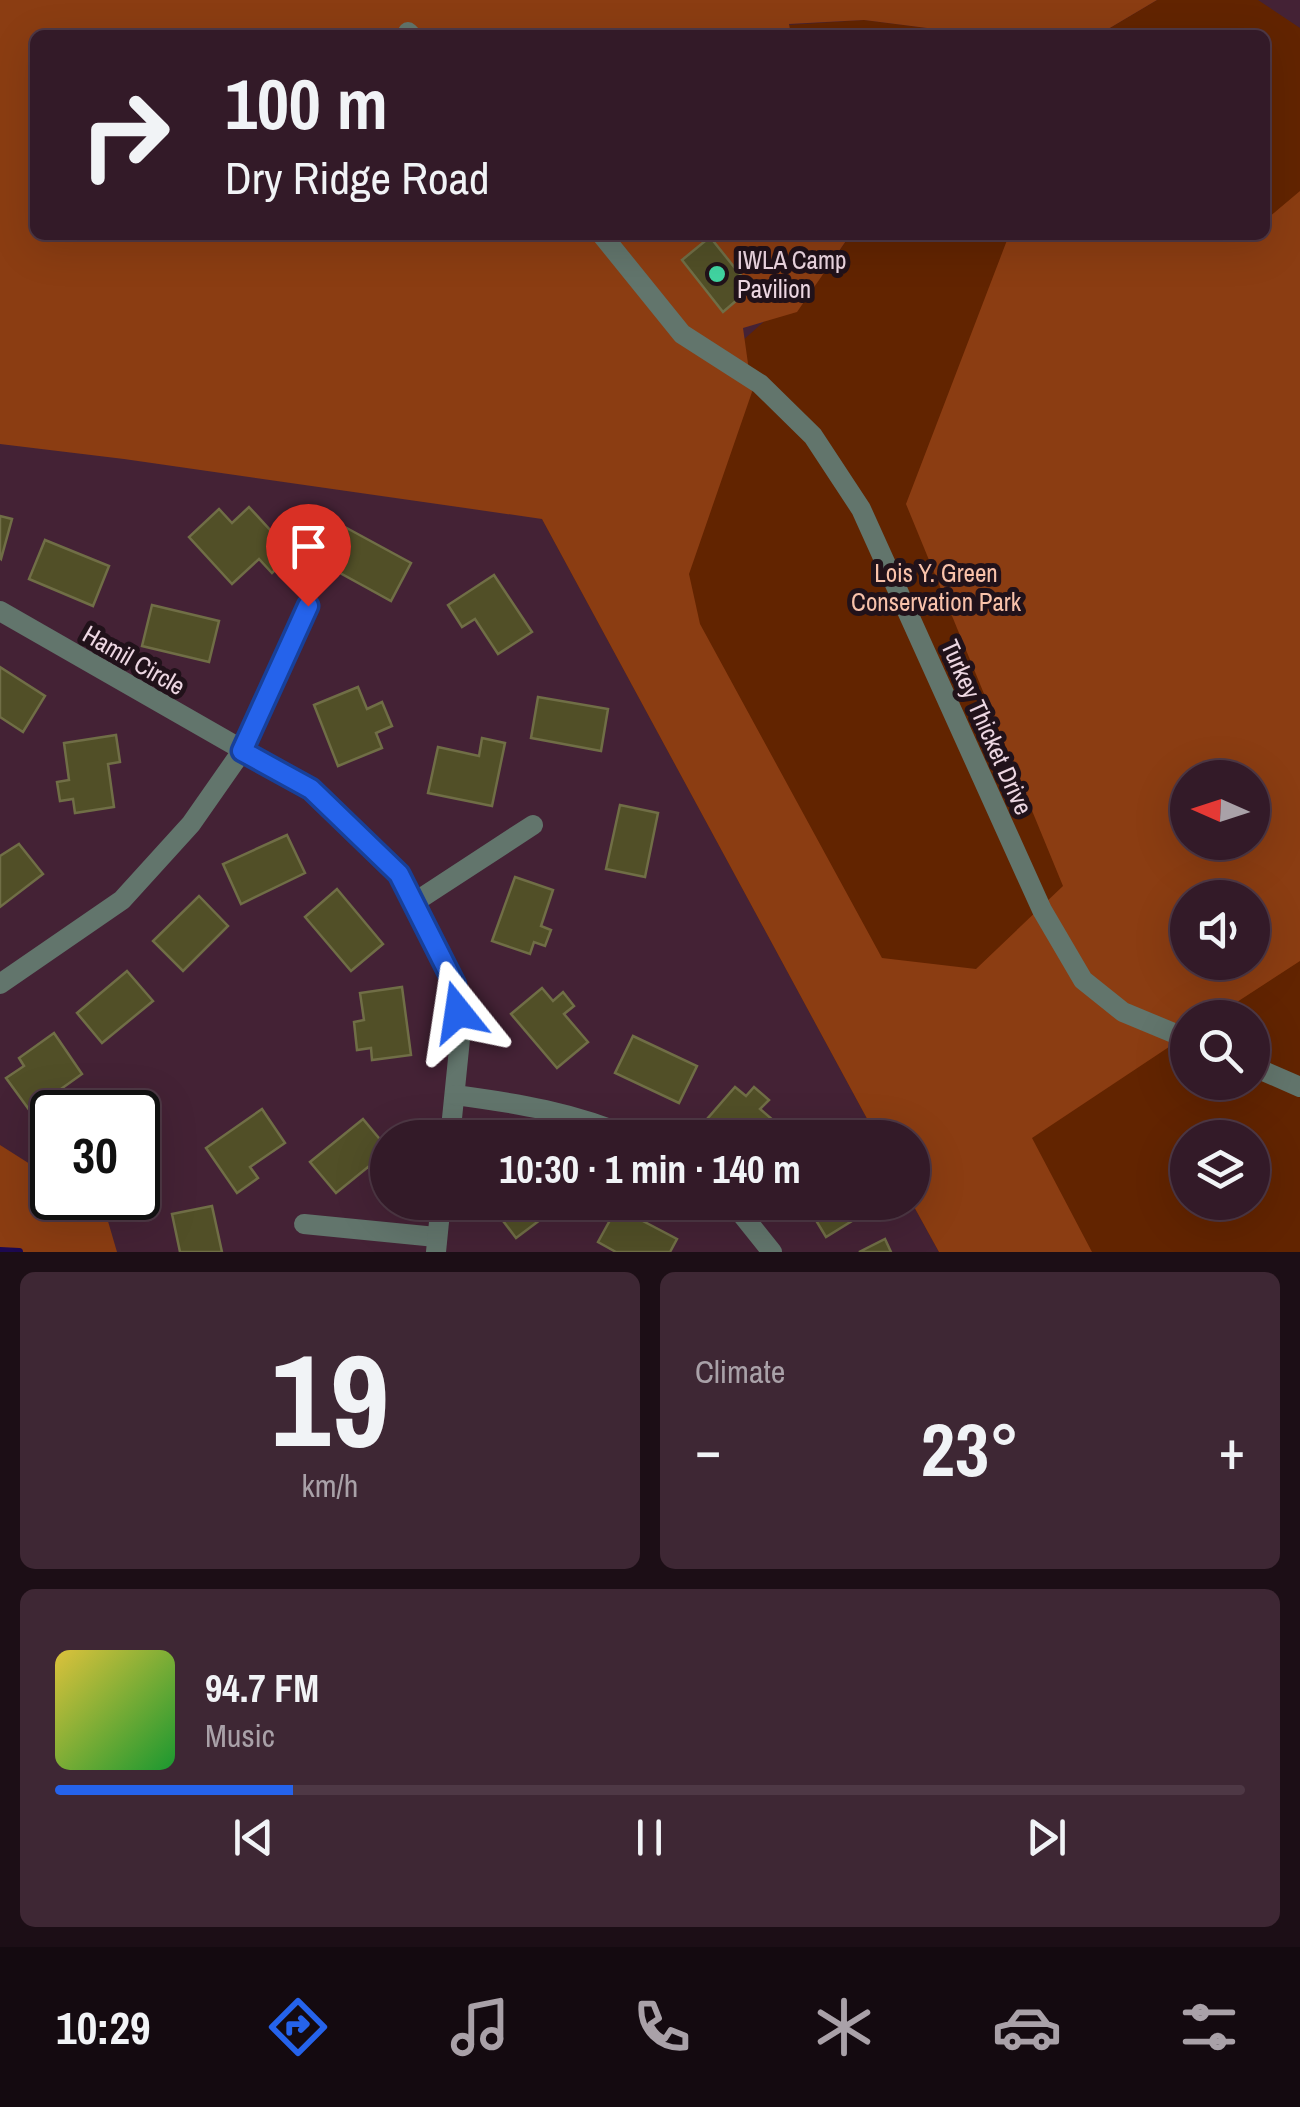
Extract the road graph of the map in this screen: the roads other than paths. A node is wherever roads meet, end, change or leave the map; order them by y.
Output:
1 (606, 240) edge
2 (308, 606) dead end
3 (0, 612) edge
4 (242, 751) junction
5 (533, 825) dead end
6 (415, 902) junction
7 (0, 984) edge
8 (1170, 1032) edge
9 (1270, 1074) edge
10 (1300, 1086) edge
11 (456, 1095) junction
12 (453, 1120) edge
13 (585, 1120) edge
14 (439, 1220) edge
15 (746, 1220) edge
16 (304, 1224) dead end
17 (436, 1245) edge
18 (772, 1252) edge

1 - 8 street, Turkey Thicket Drive
2 - 4 street
3 - 4 street, Hamil Circle
4 - 6 street, Hamil Circle
4 - 7 street
5 - 6 street
6 - 11 street, Hamil Circle
9 - 10 street
11 - 12 street, Hamil Circle
11 - 13 street
14 - 17 street
15 - 18 street
16 - 17 street

